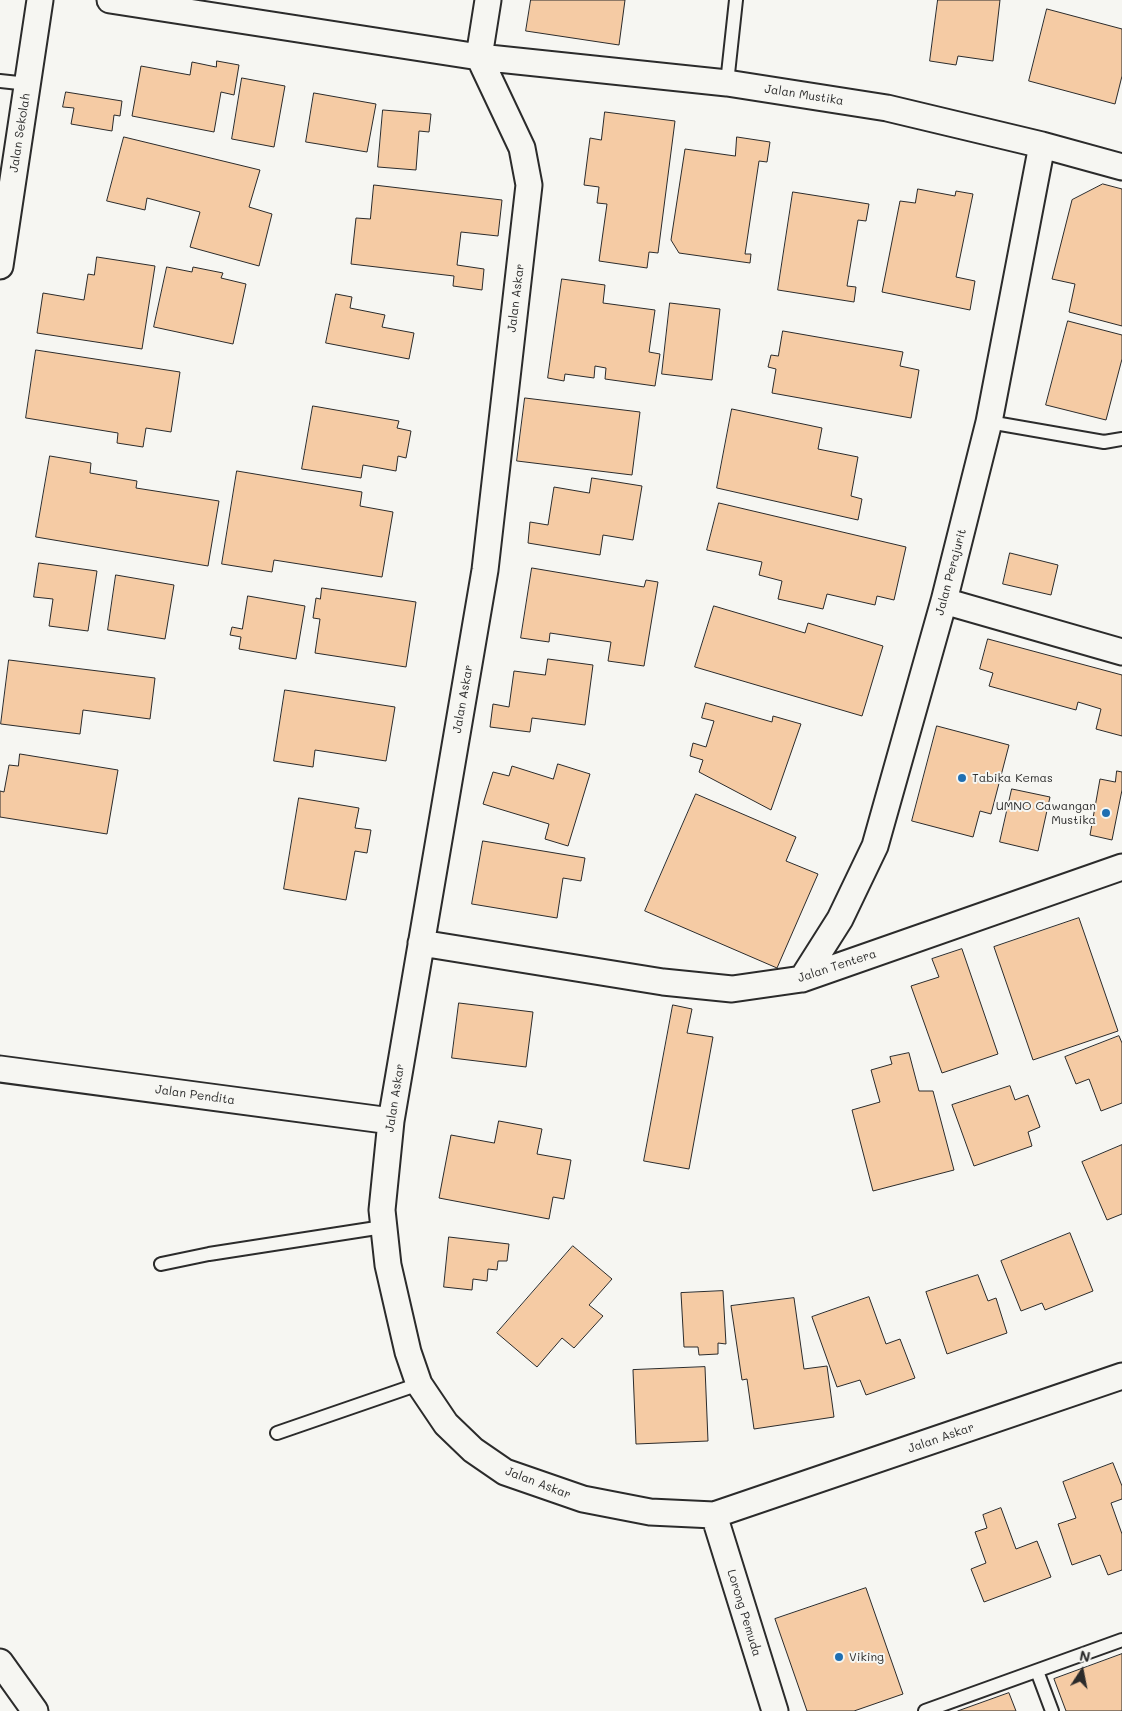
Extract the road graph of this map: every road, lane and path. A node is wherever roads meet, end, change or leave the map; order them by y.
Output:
1 (40, 0) edge
2 (110, 0) edge
3 (488, 0) edge
4 (736, 0) edge
5 (479, 57) junction
6 (0, 81) edge
7 (727, 83) junction
8 (28, 84) junction
9 (1042, 145) junction
10 (1122, 167) edge
11 (0, 266) edge
12 (989, 422) junction
13 (1122, 439) edge
14 (944, 601) junction
15 (1122, 652) edge
16 (1122, 867) edge
17 (421, 944) junction
18 (802, 979) junction
19 (0, 1069) edge
20 (391, 1121) junction
21 (383, 1227) junction
22 (161, 1264) dead end
23 (1122, 1376) edge
24 (419, 1384) junction
25 (277, 1433) dead end
26 (714, 1515) junction
27 (1122, 1640) edge
28 (0, 1662) edge
29 (1037, 1671) junction
30 (36, 1711) edge
31 (775, 1711) edge
32 (925, 1711) edge
33 (1052, 1711) edge

1 - 8 street, Jalan Sekolah
2 - 5 street
3 - 5 street
4 - 7 lane
5 - 7 street, Jalan Mustika
5 - 17 street, Jalan Askar
6 - 8 lane
7 - 9 street, Jalan Mustika
8 - 11 street, Jalan Sekolah
9 - 10 street, Jalan Mustika
9 - 12 street, Jalan Perajurit
12 - 13 lane
12 - 14 street, Jalan Perajurit
14 - 15 street
14 - 18 street, Jalan Perajurit
16 - 18 street, Jalan Tentera
17 - 18 street, Jalan Tentera
17 - 20 street, Jalan Askar
19 - 20 street, Jalan Pendita
20 - 21 street, Jalan Askar
21 - 22 lane
21 - 24 street, Jalan Askar
23 - 26 street, Jalan Askar
24 - 25 lane
24 - 26 street, Jalan Askar
26 - 31 street, Lorong Pemuda
27 - 29 lane
28 - 30 street
29 - 32 lane
29 - 33 lane

